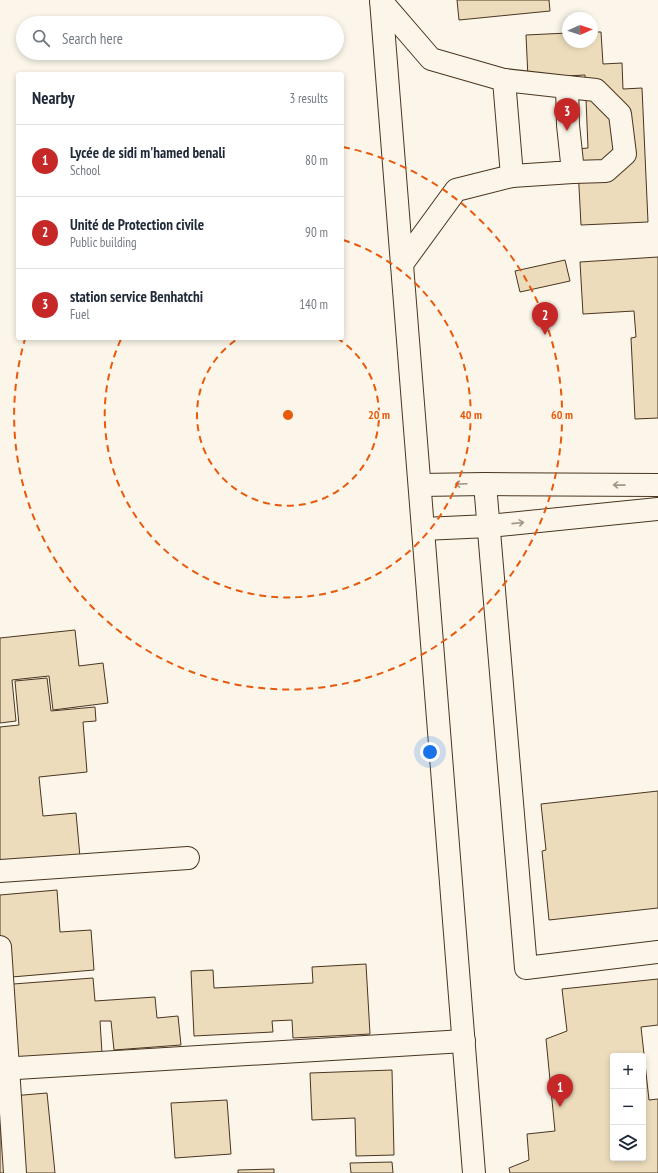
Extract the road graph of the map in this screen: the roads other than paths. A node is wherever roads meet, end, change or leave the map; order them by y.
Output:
1 (381, 1) edge
2 (504, 80) junction
3 (567, 87) junction
4 (573, 172) junction
5 (512, 176) junction
6 (402, 264) junction
7 (485, 484) junction
8 (658, 485) edge
9 (420, 486) junction
10 (658, 509) edge
11 (489, 526) junction
12 (423, 529) junction
13 (188, 858) dead end
14 (0, 871) edge
15 (0, 947) edge
16 (658, 952) edge
17 (464, 1041) junction
18 (4, 1069) edge
19 (15, 1173) edge
20 (474, 1173) edge

1 - 2 street
1 - 6 street
2 - 3 street
2 - 5 street
3 - 4 street
3 - 4 street
4 - 5 street
5 - 6 street
6 - 9 street
8 -> 7 street
7 -> 9 street
7 - 11 street
9 - 12 street
11 -> 10 street
11 - 12 street
11 - 16 street
12 - 17 street
13 - 14 street
15 - 18 street
17 - 18 street
17 - 20 street
18 - 19 street

